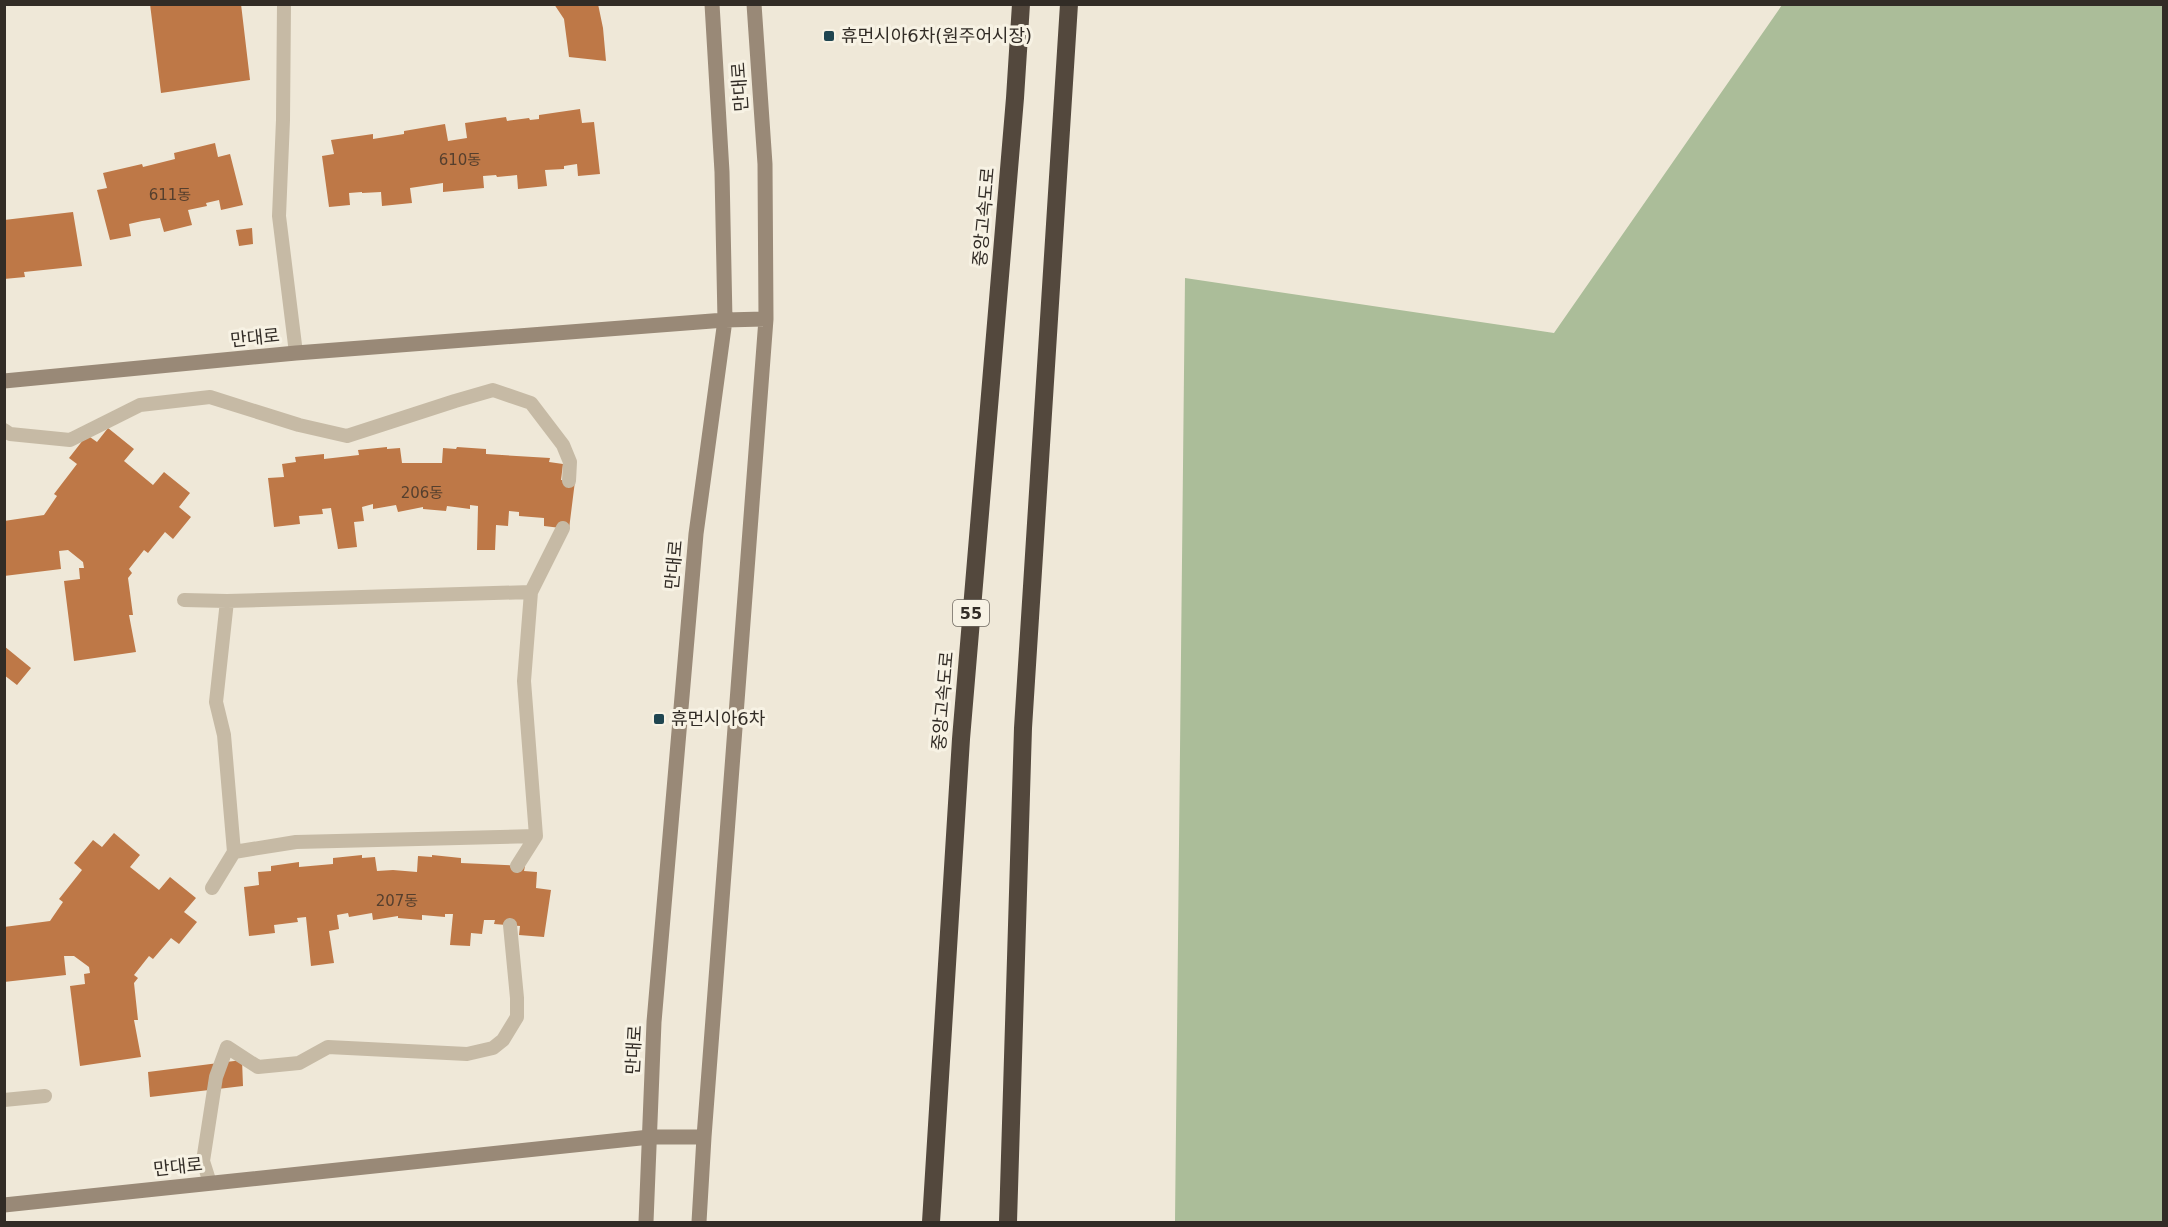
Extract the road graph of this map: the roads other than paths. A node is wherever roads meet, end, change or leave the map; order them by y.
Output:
1 (284, 4) edge
2 (712, 4) edge
3 (754, 4) edge
4 (1021, 4) edge
5 (1069, 4) edge
6 (766, 319) junction
7 (725, 320) junction
8 (296, 353) junction
9 (4, 381) edge
10 (4, 430) edge
11 (569, 481) dead end
12 (563, 528) dead end
13 (531, 592) junction
14 (184, 600) dead end
15 (227, 601) junction
16 (536, 836) junction
17 (234, 852) junction
18 (518, 866) dead end
19 (212, 888) dead end
20 (510, 926) dead end
21 (45, 1096) dead end
22 (4, 1100) edge
23 (650, 1137) junction
24 (704, 1137) junction
25 (210, 1183) junction
26 (4, 1205) edge
27 (646, 1222) edge
28 (699, 1222) edge
29 (931, 1222) edge
30 (1008, 1222) edge

1 - 8 lane
2 - 7 street, 만대로
3 - 6 street, 만대로
4 - 29 highway, 중앙고속도로 / 55
5 - 30 highway
6 - 7 street
6 - 24 street, 만대로
7 - 8 street, 만대로
7 - 23 street, 만대로
8 - 9 street, 만대로
10 - 11 lane
12 - 13 lane
13 - 15 lane
13 - 16 lane
14 - 15 lane
15 - 17 lane
16 - 17 lane
16 - 18 lane
17 - 19 lane
20 - 25 lane
21 - 22 lane
23 - 24 street
23 - 25 street, 만대로
23 - 27 street
24 - 28 street, 만대로
25 - 26 street, 만대로

